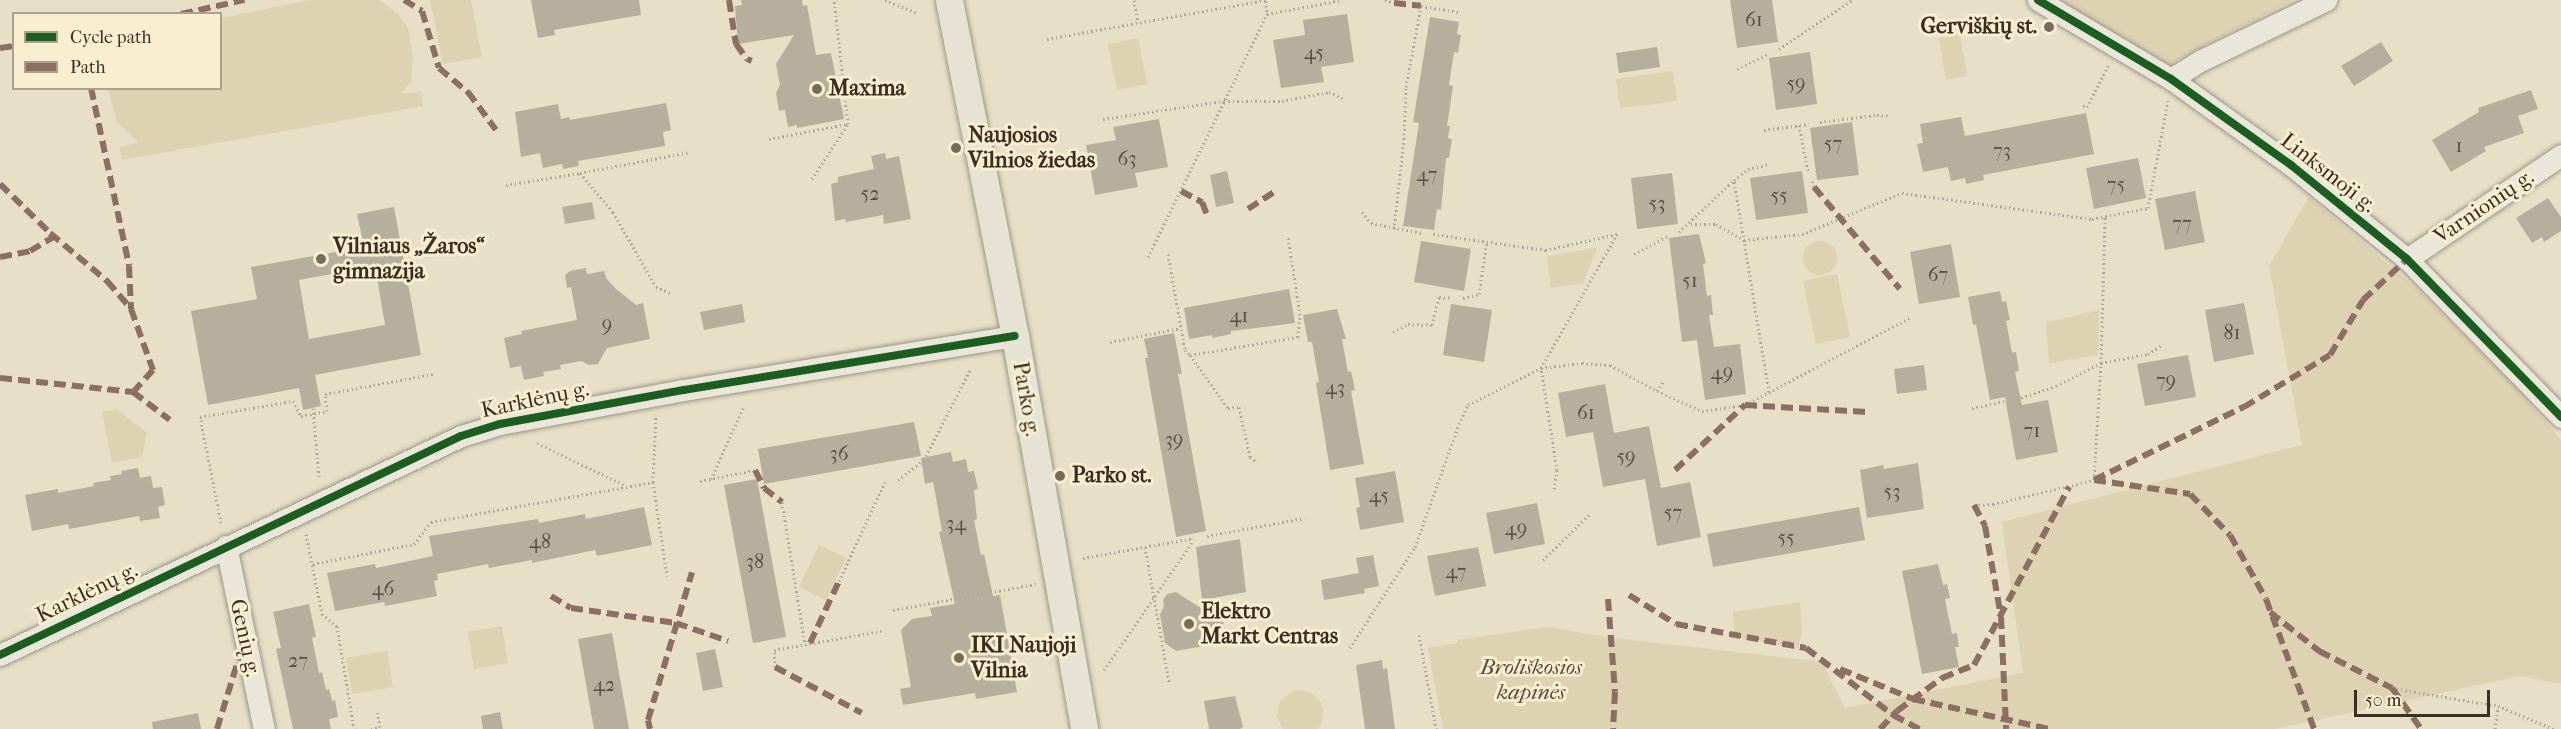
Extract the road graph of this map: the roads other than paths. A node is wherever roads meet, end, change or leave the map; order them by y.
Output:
1 (949, 0) edge
2 (2038, 0) edge
3 (2326, 0) edge
4 (2171, 79) junction
5 (2561, 155) edge
6 (2406, 259) junction
7 (1015, 336) junction
8 (2561, 417) edge
9 (226, 546) junction
10 (0, 655) edge
11 (264, 729) edge
12 (1084, 729) edge

1 - 7 main road, Parko g.
2 - 4 street, Linksmoji g.
3 - 4 street
4 - 6 street, Linksmoji g.
5 - 6 street, Varnionių g.
6 - 8 street, Linksmoji g.
7 - 9 street, Karklėnų g.
7 - 12 main road, Parko g.
9 - 10 street, Karklėnų g.
9 - 11 street, Genių g.

